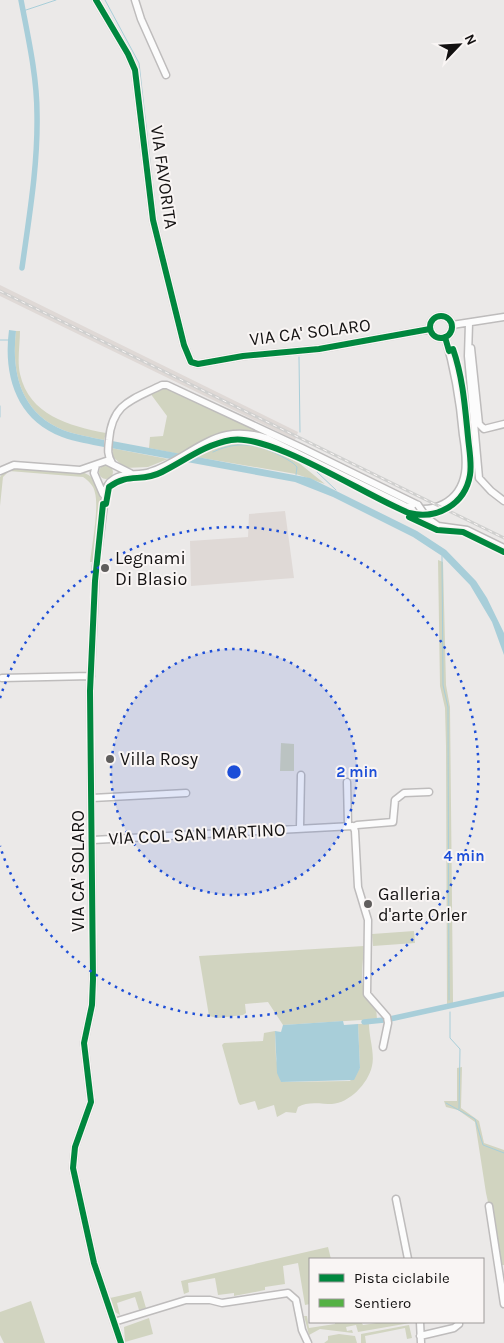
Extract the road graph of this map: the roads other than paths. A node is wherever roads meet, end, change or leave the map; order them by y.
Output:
1 (96, 0) edge
2 (135, 0) edge
3 (166, 76) dead end
4 (504, 317) edge
5 (469, 323) junction
6 (452, 325) junction
7 (430, 329) junction
8 (445, 338) junction
9 (469, 341) junction
10 (193, 363) joint
11 (504, 424) edge
12 (108, 448) junction
13 (98, 464) junction
14 (114, 465) junction
15 (80, 470) junction
16 (0, 471) edge
17 (133, 474) junction
18 (97, 478) junction
19 (115, 478) junction
20 (109, 482) junction
21 (103, 500) junction
22 (504, 501) edge
23 (504, 548) edge
24 (91, 676) junction
25 (2, 678) dead end
26 (301, 775) dead end
27 (347, 782) dead end
28 (429, 792) dead end
29 (186, 793) dead end
30 (92, 798) junction
31 (351, 826) junction
32 (300, 828) junction
33 (93, 840) junction
34 (383, 1047) dead end
35 (396, 1199) dead end
36 (489, 1206) dead end
37 (408, 1258) edge
38 (504, 1304) edge
39 (114, 1322) junction
40 (420, 1323) edge
41 (459, 1324) dead end
42 (421, 1340) edge
43 (121, 1343) edge
44 (308, 1343) edge

1 - 10 street, VIA FAVORITA
2 - 3 street
4 - 5 street, VIA CA' SOLARO
5 - 6 street, VIA CA' SOLARO
5 - 9 street
6 - 7 street, VIA CA' SOLARO
6 - 8 street
7 - 8 street
7 - 10 street, VIA CA' SOLARO
8 - 17 street
9 - 11 street
9 - 22 street
12 - 13 street
12 - 14 street
12 - 23 street, bridge
13 - 14 street
13 - 15 street
13 - 18 street, VIA CA' SOLARO
14 - 17 street
14 - 19 street
15 - 16 street
15 - 18 street
17 - 19 street
18 - 20 street
18 - 21 street, VIA CA' SOLARO
19 - 20 street
20 - 21 street, VIA CA' SOLARO
21 - 24 street, VIA CA' SOLARO
24 - 25 street
24 - 30 street, VIA CA' SOLARO
26 - 32 street, VIA COL SAN MARTINO
27 - 31 street
28 - 31 street, VIA COL SAN MARTINO
29 - 30 street
30 - 33 street, VIA CA' SOLARO
31 - 32 street, VIA COL SAN MARTINO
31 - 34 street
32 - 33 street, VIA COL SAN MARTINO
33 - 39 street, VIA CA' SOLARO
35 - 37 street
36 - 38 street
39 - 43 street, VIA CA' SOLARO
39 - 44 street
40 - 42 street
41 - 42 street

